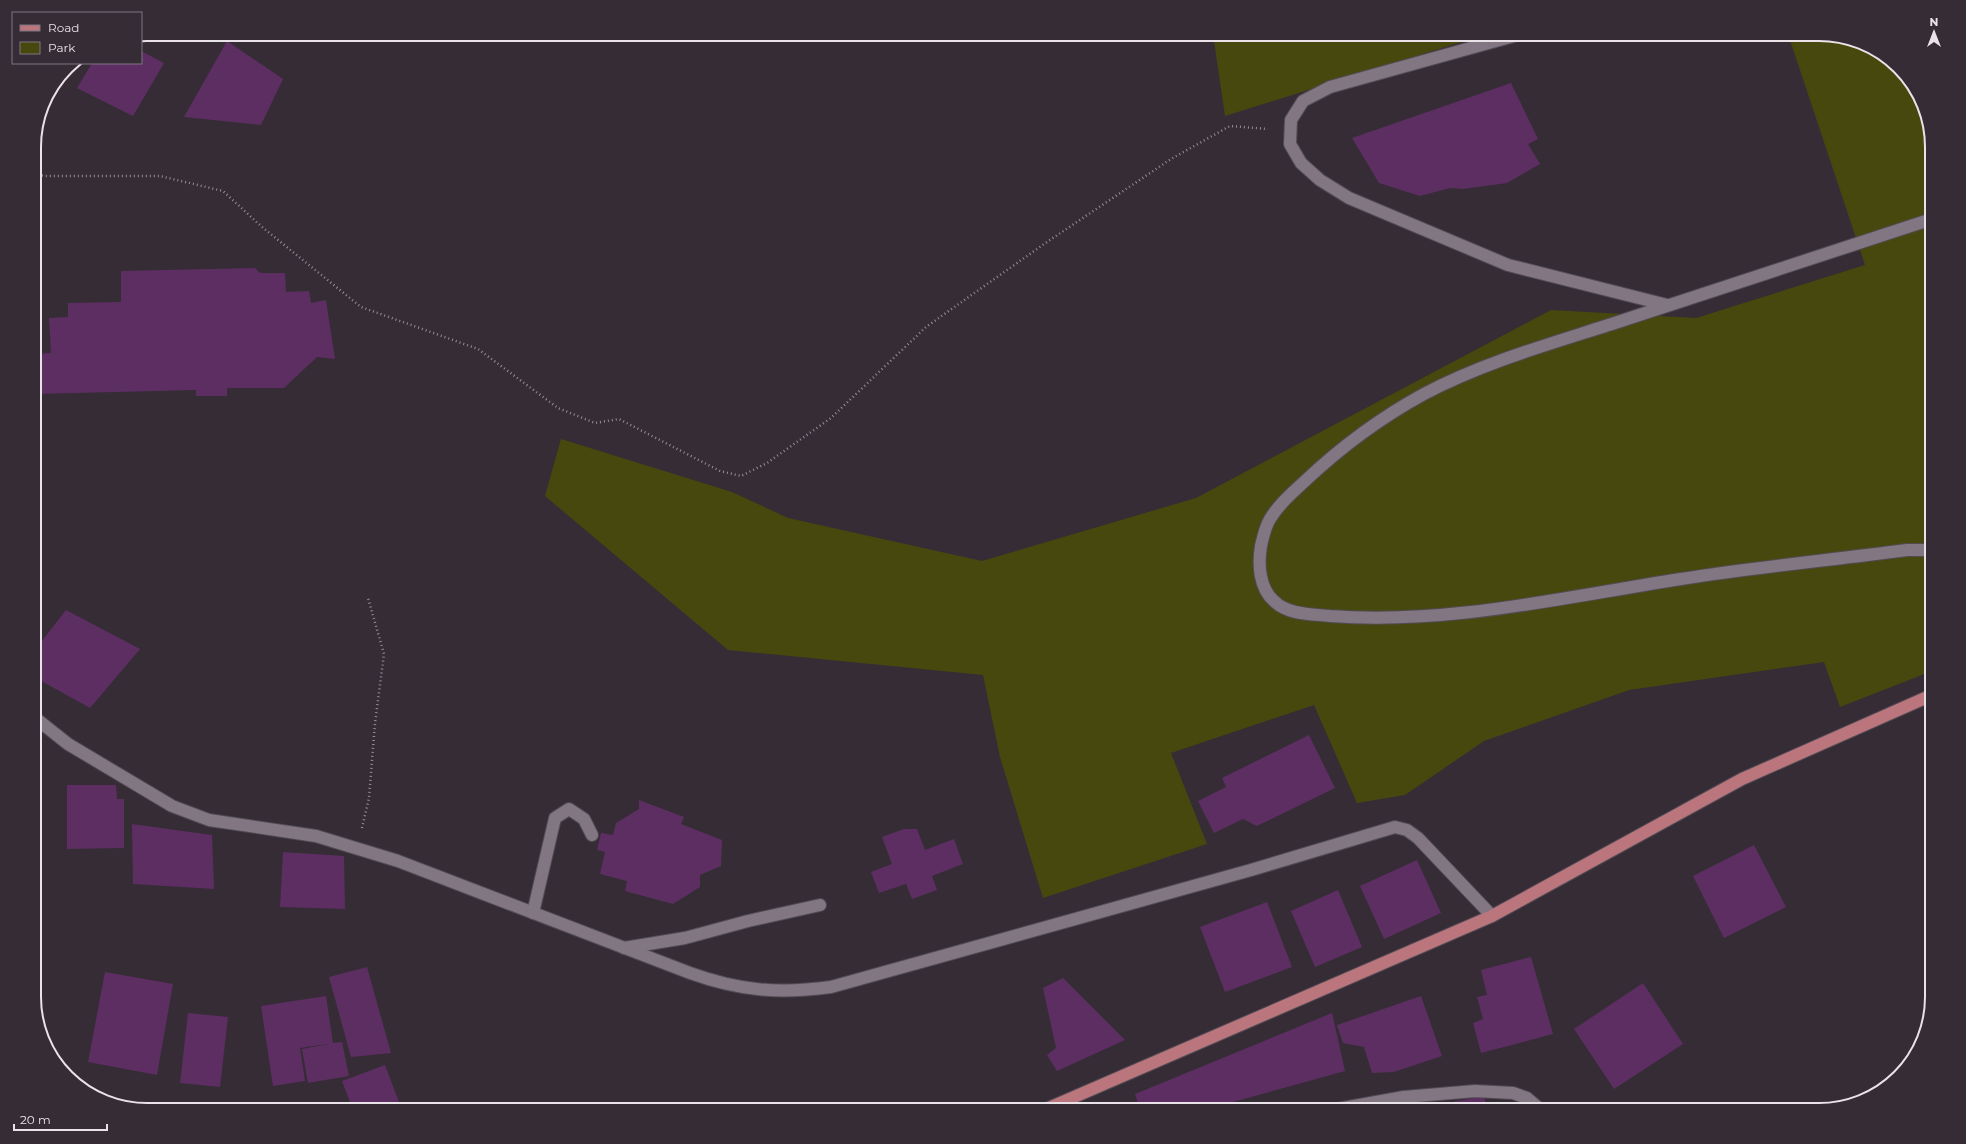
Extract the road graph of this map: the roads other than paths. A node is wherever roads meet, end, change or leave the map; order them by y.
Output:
1 (1495, 41) edge
2 (1925, 221) edge
3 (1667, 305) junction
4 (1925, 550) edge
5 (1925, 697) edge
6 (41, 723) edge
7 (592, 835) dead end
8 (820, 905) dead end
9 (533, 913) junction
10 (1492, 916) junction
11 (623, 948) junction
12 (1060, 1103) edge
13 (1374, 1103) edge
14 (1533, 1103) edge

1 - 3 street
2 - 3 street
3 - 4 street
5 - 10 main road
6 - 9 street
7 - 9 street
8 - 11 street
9 - 11 street
10 - 11 street
10 - 12 main road
13 - 14 street

